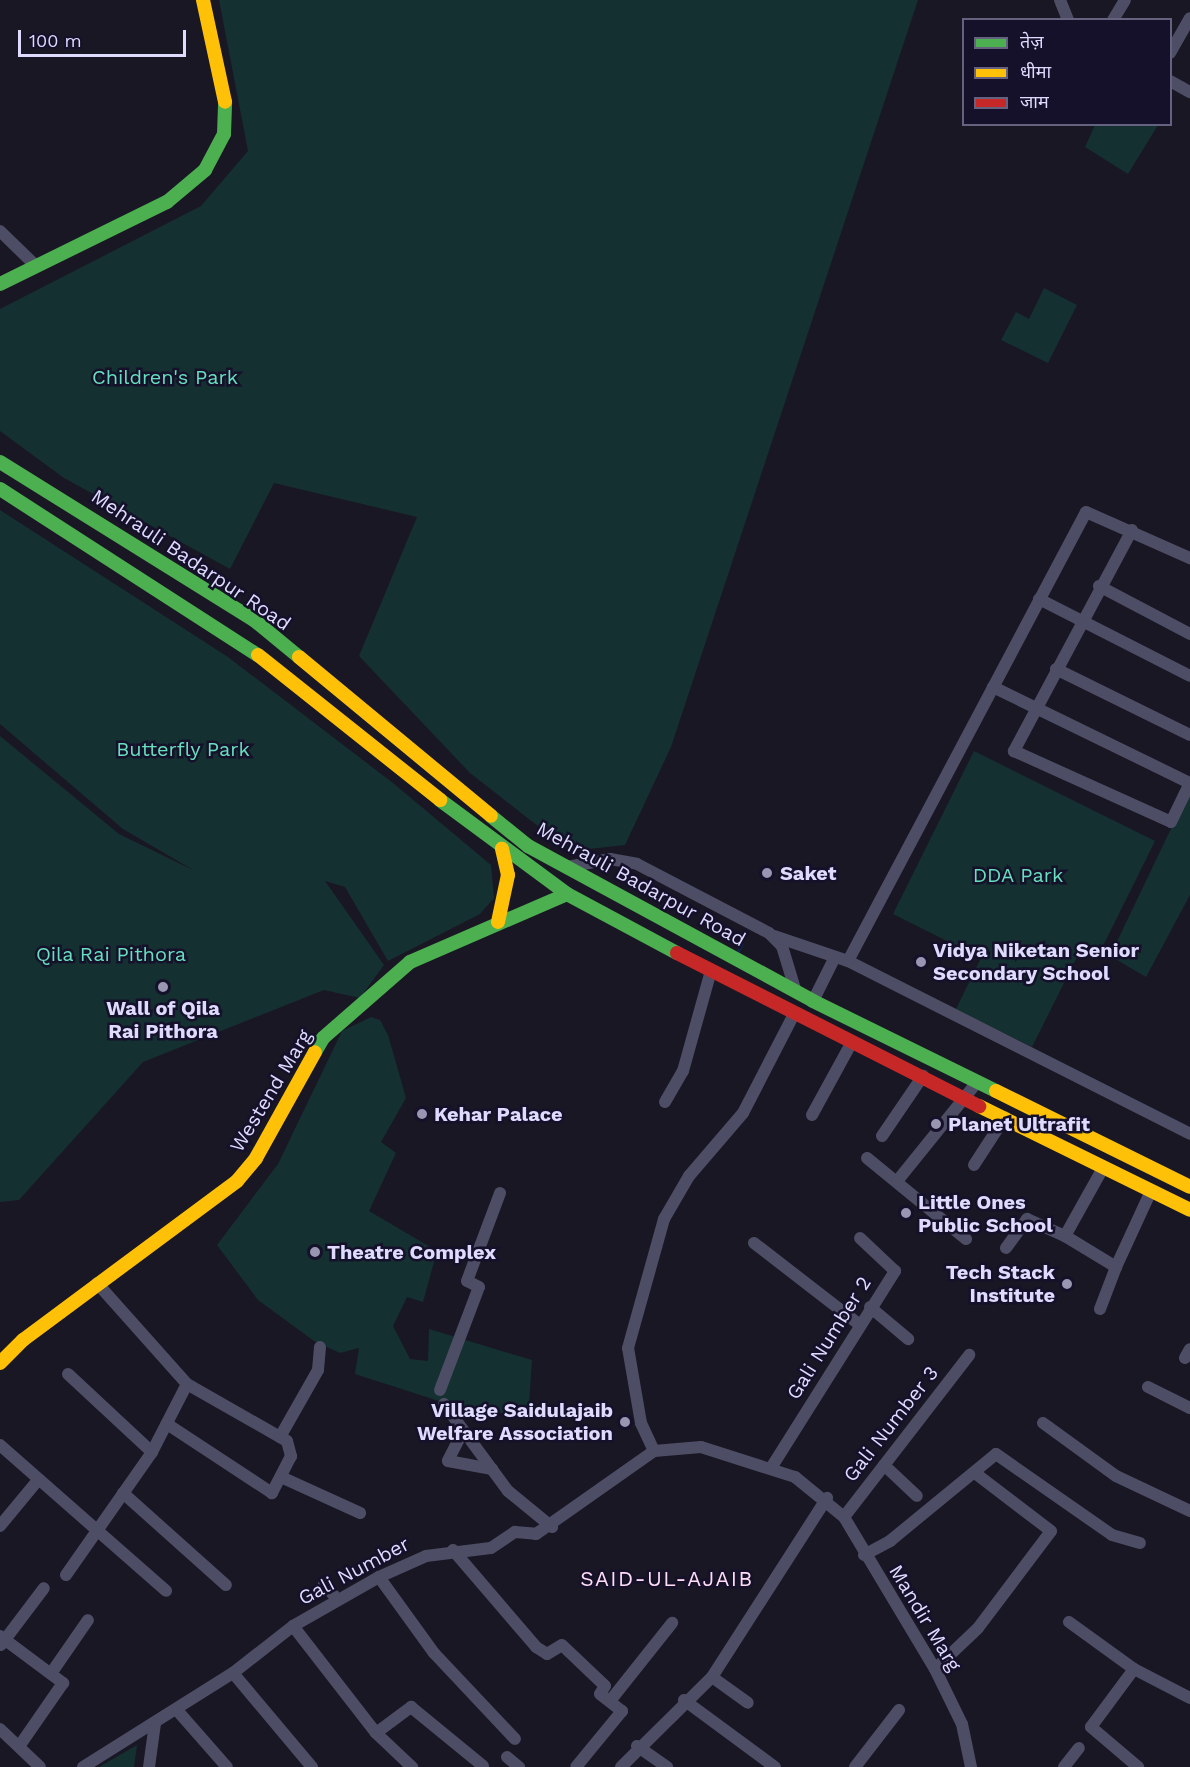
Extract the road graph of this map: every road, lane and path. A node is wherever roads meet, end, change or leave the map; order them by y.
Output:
1 (204, 0) edge
2 (1060, 0) edge
3 (1125, 0) edge
4 (1067, 18) edge
5 (1114, 18) edge
6 (1190, 18) edge
7 (1185, 38) edge
8 (1172, 52) edge
9 (1172, 82) edge
10 (1190, 92) edge
11 (0, 231) edge
12 (35, 265) junction
13 (0, 284) edge
14 (0, 462) edge
15 (0, 489) edge
16 (1131, 530) junction
17 (1190, 558) edge
18 (1099, 586) junction
19 (1039, 599) junction
20 (1080, 620) junction
21 (1190, 634) edge
22 (1056, 669) junction
23 (1190, 676) edge
24 (993, 687) junction
25 (1035, 709) junction
26 (1190, 735) edge
27 (1190, 784) edge
28 (502, 849) junction
29 (566, 867) junction
30 (567, 894) junction
31 (498, 922) junction
32 (774, 936) junction
33 (835, 957) junction
34 (848, 961) junction
35 (711, 971) junction
36 (796, 992) junction
37 (813, 1001) junction
38 (794, 1014) junction
39 (852, 1042) junction
40 (923, 1076) junction
41 (978, 1081) junction
42 (967, 1098) junction
43 (665, 1102) dead end
44 (812, 1115) dead end
45 (1005, 1117) junction
46 (1190, 1134) edge
47 (882, 1136) dead end
48 (867, 1158) dead end
49 (974, 1165) dead end
50 (1102, 1168) junction
51 (898, 1180) junction
52 (1190, 1187) edge
53 (1151, 1191) junction
54 (500, 1193) dead end
55 (1190, 1210) edge
56 (1065, 1236) junction
57 (860, 1238) dead end
58 (966, 1239) dead end
59 (754, 1243) dead end
60 (1006, 1248) dead end
61 (1116, 1267) junction
62 (97, 1283) junction
63 (870, 1307) junction
64 (1100, 1309) dead end
65 (860, 1324) junction
66 (908, 1339) dead end
67 (320, 1347) dead end
68 (969, 1356) dead end
69 (0, 1363) edge
70 (68, 1374) dead end
71 (188, 1384) junction
72 (1148, 1388) dead end
73 (440, 1390) dead end
74 (444, 1404) dead end
75 (1190, 1408) edge
76 (167, 1424) junction
77 (1043, 1424) dead end
78 (462, 1433) junction
79 (280, 1437) junction
80 (0, 1445) edge
81 (654, 1450) junction
82 (152, 1452) junction
83 (884, 1465) junction
84 (771, 1467) junction
85 (492, 1469) junction
86 (975, 1473) junction
87 (281, 1477) junction
88 (38, 1480) junction
89 (123, 1493) junction
90 (916, 1496) dead end
91 (827, 1498) junction
92 (1190, 1511) edge
93 (360, 1513) dead end
94 (844, 1517) junction
95 (0, 1526) edge
96 (552, 1527) junction
97 (98, 1530) junction
98 (1140, 1543) dead end
99 (453, 1550) junction
100 (864, 1555) junction
101 (66, 1575) dead end
102 (379, 1577) junction
103 (324, 1584) dead end
104 (226, 1585) dead end
105 (44, 1587) dead end
106 (166, 1591) dead end
107 (338, 1600) junction
108 (88, 1620) dead end
109 (1069, 1622) dead end
110 (672, 1623) dead end
111 (293, 1626) junction
112 (2, 1641) edge
113 (935, 1669) junction
114 (1134, 1669) junction
115 (51, 1672) junction
116 (233, 1673) junction
117 (712, 1677) junction
118 (1190, 1698) edge
119 (684, 1700) junction
120 (610, 1701) junction
121 (748, 1703) dead end
122 (176, 1709) junction
123 (899, 1710) dead end
124 (155, 1723) junction
125 (0, 1729) edge
126 (376, 1733) junction
127 (515, 1739) dead end
128 (20, 1745) junction
129 (637, 1746) junction
130 (1079, 1748) dead end
131 (507, 1757) dead end
132 (483, 1766) edge
133 (40, 1767) edge
134 (82, 1767) edge
135 (149, 1767) edge
136 (227, 1767) edge
137 (312, 1767) edge
138 (412, 1767) edge
139 (519, 1767) edge
140 (576, 1767) edge
141 (621, 1767) edge
142 (667, 1767) edge
143 (775, 1767) edge
144 (855, 1767) edge
145 (971, 1767) edge
146 (1064, 1767) edge
147 (1138, 1767) edge

1 - 12 main road
2 - 4 street
3 - 5 street
6 - 7 street
7 - 8 street
9 - 10 street
11 - 12 street
12 - 13 main road
14 - 29 main road, Mehrauli Badarpur Road
15 - 28 main road, Mehrauli Badarpur Road
16 - 17 street
16 - 18 street
16 - 19 street
18 - 20 street
18 - 21 street
19 - 20 street
19 - 24 street
20 - 22 street
20 - 23 street
22 - 25 street
22 - 26 street
24 - 25 street
24 - 34 street
25 - 27 street
25 - 27 street
28 - 30 main road, Mehrauli Badarpur Road
28 - 31 main road
29 - 32 street
29 - 36 main road, Mehrauli Badarpur Road
30 - 31 main road, Westend Marg
30 - 35 main road, Mehrauli Badarpur Road
31 - 62 main road, Westend Marg
32 - 33 street
32 - 36 street
33 - 34 street
33 - 37 street
34 - 46 street
35 - 38 main road, Mehrauli Badarpur Road
35 - 43 street
36 - 37 main road, Mehrauli Badarpur Road
37 - 41 main road, Mehrauli Badarpur Road
38 - 39 main road, Mehrauli Badarpur Road
38 - 81 street
39 - 40 main road, Mehrauli Badarpur Road
39 - 44 street
40 - 42 main road, Mehrauli Badarpur Road
40 - 47 street
41 - 42 street
41 - 52 main road, Mehrauli Badarpur Road
42 - 45 main road, Mehrauli Badarpur Road
42 - 51 street
45 - 49 street
45 - 50 main road, Mehrauli Badarpur Road
48 - 51 street
50 - 53 main road, Mehrauli Badarpur Road
50 - 56 street
51 - 58 street
53 - 55 main road, Mehrauli Badarpur Road
53 - 61 street
54 - 73 street
56 - 60 street
56 - 61 street
57 - 63 street, Gali Number 2
59 - 65 street
61 - 64 street
62 - 69 main road, Westend Marg
62 - 71 street
63 - 65 street, Gali Number 2
63 - 66 street
65 - 84 street, Gali Number 2
67 - 79 street
68 - 83 street, Gali Number 3
70 - 82 street
71 - 76 street
71 - 79 street
72 - 75 street
74 - 78 street
76 - 82 street
76 - 87 street
77 - 92 street
78 - 85 street
78 - 85 street
79 - 87 street
80 - 88 street
81 - 84 street
81 - 96 street, Gali Number
82 - 89 street
83 - 90 street
83 - 94 street, Gali Number 3
84 - 91 street
85 - 96 street
86 - 98 street
86 - 100 street
86 - 113 street
87 - 93 street
88 - 95 street
88 - 97 street
89 - 97 street
89 - 104 street
91 - 94 street, Mandir Marg
91 - 117 street
94 - 100 street, Mandir Marg
96 - 99 street, Gali Number
97 - 101 street
97 - 106 street
99 - 102 street, Gali Number
99 - 120 street
100 - 113 street, Mandir Marg
102 - 107 street, Gali Number
102 - 127 street
103 - 107 street
105 - 112 street
107 - 111 street, Gali Number
108 - 115 street
109 - 114 street
110 - 120 street
111 - 116 street, Gali Number
111 - 126 street
112 - 115 street
113 - 145 street, Mandir Marg
114 - 118 street
114 - 147 street
115 - 128 street
116 - 122 street, Gali Number
116 - 137 street
117 - 119 street
117 - 121 street
119 - 129 street
119 - 143 street
120 - 140 street
122 - 124 street, Gali Number
122 - 136 street
123 - 144 street
124 - 134 street, Gali Number
124 - 135 street
125 - 128 street
126 - 132 street
126 - 138 street
128 - 133 street
129 - 141 street
129 - 142 street
130 - 146 street
131 - 139 street

